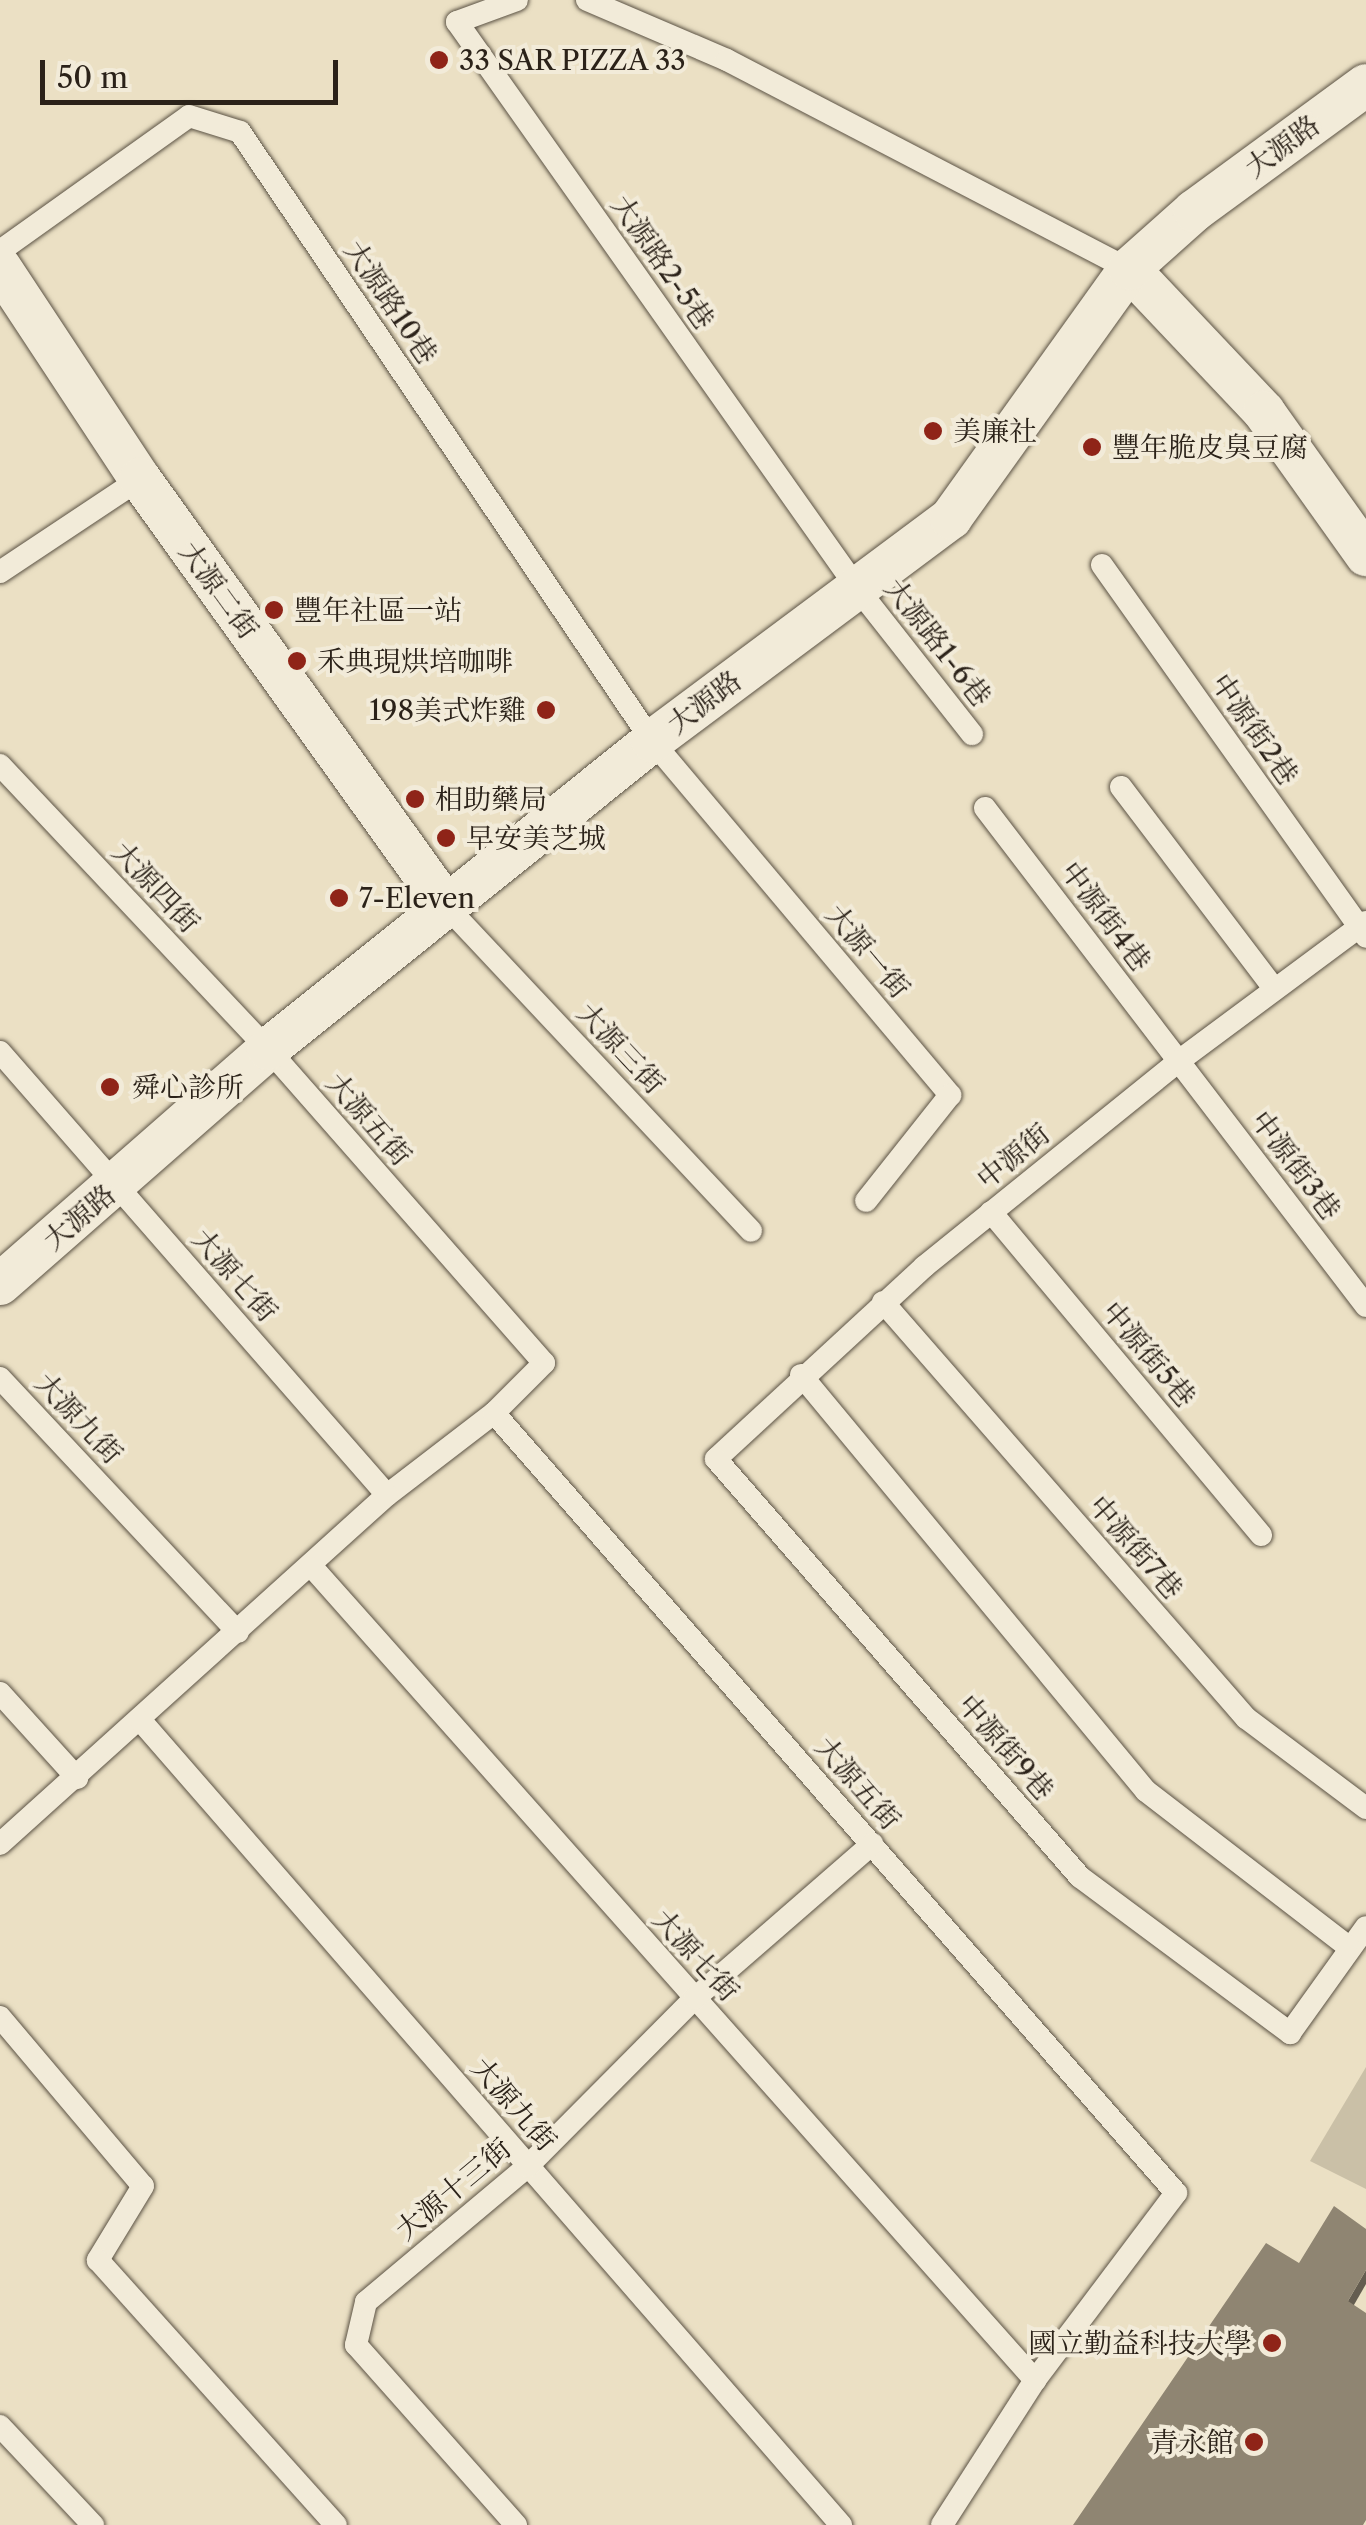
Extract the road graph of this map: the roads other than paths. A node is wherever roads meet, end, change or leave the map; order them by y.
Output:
1 (516, 0) edge
2 (586, 0) edge
3 (1366, 85) edge
4 (0, 252) edge
5 (0, 267) edge
6 (1129, 269) junction
7 (140, 480) junction
8 (1366, 555) edge
9 (1102, 565) dead end
10 (0, 572) edge
11 (856, 588) junction
12 (972, 734) dead end
13 (652, 741) junction
14 (0, 766) edge
15 (1121, 787) dead end
16 (985, 808) dead end
17 (447, 907) junction
18 (1363, 929) edge
19 (1273, 987) junction
20 (268, 1049) junction
21 (0, 1052) edge
22 (1179, 1061) junction
23 (117, 1186) junction
24 (866, 1201) dead end
25 (991, 1212) junction
26 (751, 1231) dead end
27 (0, 1284) edge
28 (883, 1302) junction
29 (1366, 1306) edge
30 (801, 1375) junction
31 (0, 1378) edge
32 (494, 1414) junction
33 (716, 1459) joint
34 (387, 1494) junction
35 (1261, 1535) dead end
36 (313, 1568) junction
37 (238, 1632) junction
38 (0, 1693) edge
39 (142, 1722) junction
40 (77, 1778) junction
41 (1366, 1808) edge
42 (0, 1844) edge
43 (872, 1844) junction
44 (1366, 1927) edge
45 (1350, 1948) junction
46 (694, 1998) junction
47 (0, 2017) edge
48 (528, 2166) junction
49 (1035, 2380) junction
50 (0, 2426) edge
51 (92, 2525) edge
52 (336, 2525) edge
53 (516, 2525) edge
54 (841, 2525) edge
55 (942, 2525) edge

1 - 11 lane, 大源路2-5巷
2 - 6 lane
3 - 6 street, 大源路
4 - 13 lane, 大源路10巷
5 - 7 street, 大源二街
6 - 8 street
6 - 11 street, 大源路
7 - 10 lane
7 - 17 street, 大源二街
9 - 18 lane, 中源街2巷
11 - 12 lane, 大源路1-6巷
11 - 13 street, 大源路
13 - 17 street, 大源路
13 - 24 lane, 大源一街
14 - 20 lane, 大源四街
15 - 19 lane
16 - 22 lane, 中源街4巷
17 - 20 street, 大源路
17 - 26 lane, 大源三街
18 - 19 lane, 中源街
19 - 22 lane, 中源街
20 - 23 street, 大源路
20 - 32 lane, 大源五街
21 - 23 lane, 大源七街
22 - 25 lane, 中源街
22 - 29 lane, 中源街3巷
23 - 27 street, 大源路
23 - 34 lane, 大源七街
25 - 28 lane, 中源街
25 - 35 lane, 中源街5巷
28 - 30 lane, 中源街
28 - 41 lane, 中源街7巷
30 - 33 lane, 中源街
30 - 45 lane
31 - 37 lane, 大源九街
32 - 34 lane
32 - 43 lane, 大源五街
33 - 45 lane, 中源街9巷
34 - 36 lane
36 - 37 lane
36 - 46 lane, 大源七街
37 - 39 lane
38 - 40 lane
39 - 40 lane
39 - 48 lane, 大源九街
40 - 42 lane
43 - 46 lane, 大源十三街
43 - 49 lane, 大源五街
44 - 45 lane
46 - 48 lane, 大源十三街
46 - 49 lane, 大源七街
47 - 52 lane
48 - 53 lane, 大源十三街
48 - 54 lane, 大源九街
49 - 55 lane
50 - 51 lane

